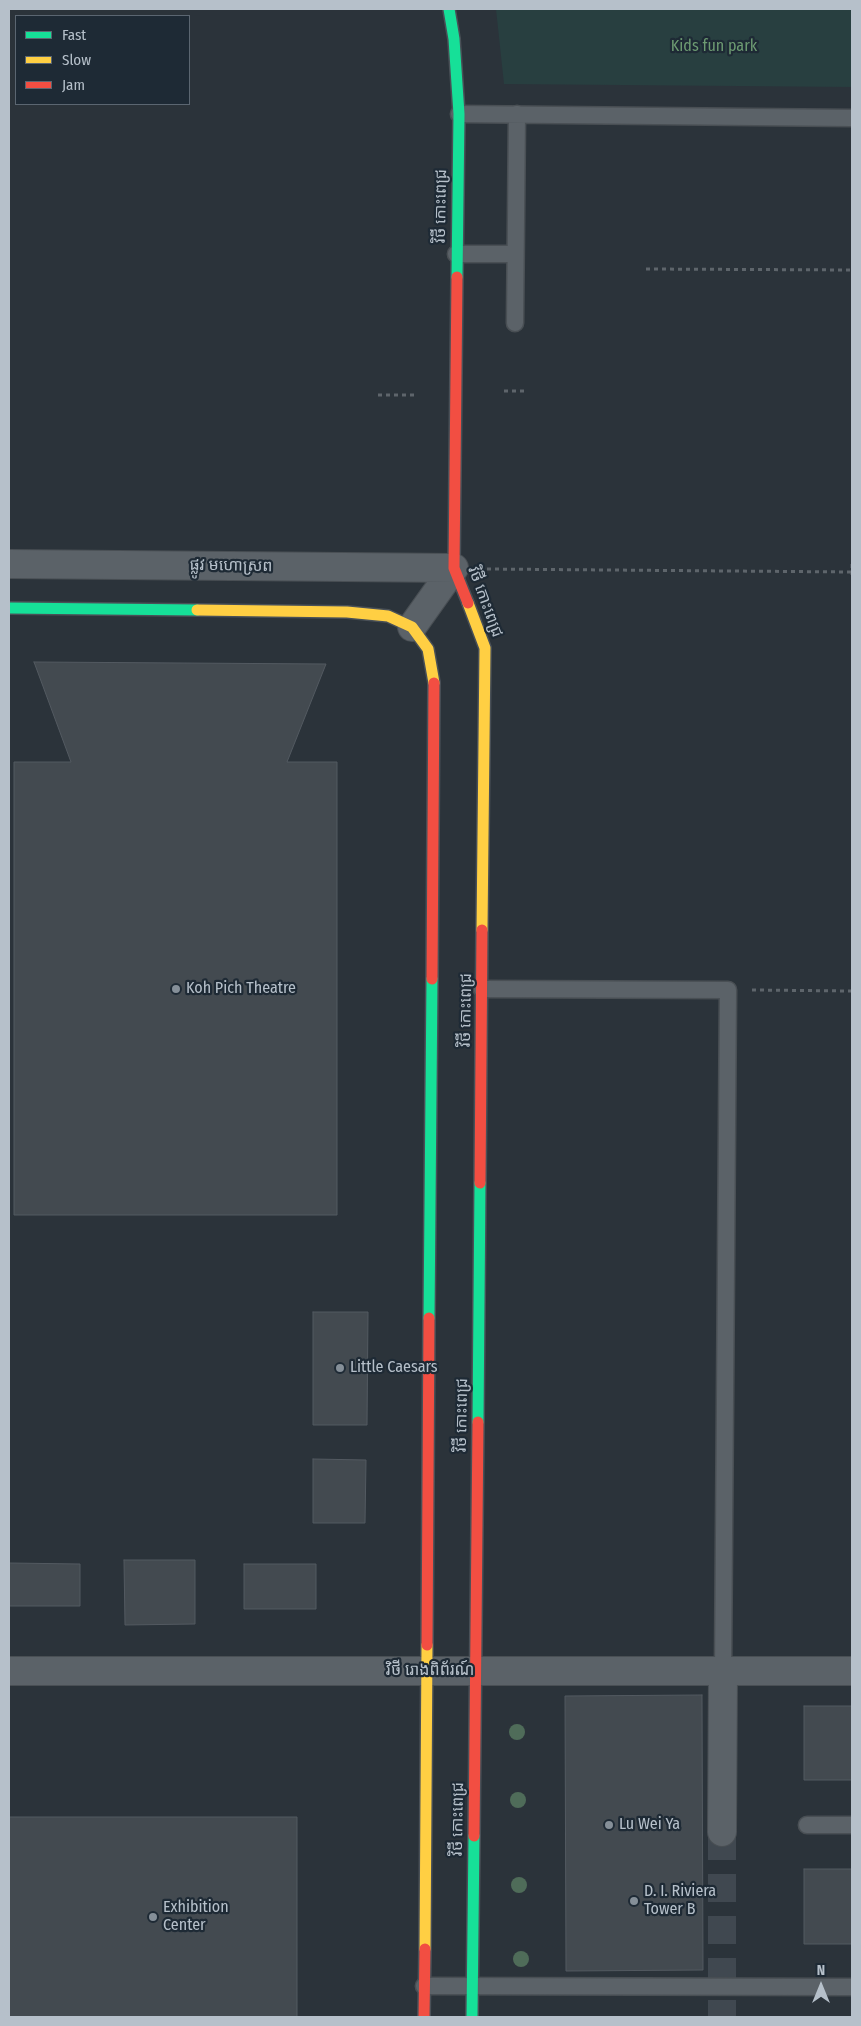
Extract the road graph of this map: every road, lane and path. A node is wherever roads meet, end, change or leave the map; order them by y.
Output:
1 (449, 9) edge
2 (459, 114) junction
3 (517, 114) junction
4 (852, 118) edge
5 (456, 254) junction
6 (515, 254) junction
7 (646, 268) dead end
8 (852, 270) edge
9 (515, 323) dead end
10 (504, 392) dead end
11 (524, 392) dead end
12 (378, 395) dead end
13 (417, 395) dead end
14 (9, 564) edge
15 (852, 564) edge
16 (454, 568) junction
17 (852, 574) edge
18 (9, 608) edge
19 (412, 627) junction
20 (482, 989) junction
21 (728, 990) junction
22 (852, 991) edge
23 (9, 1671) edge
24 (427, 1671) junction
25 (475, 1671) junction
26 (723, 1671) junction
27 (852, 1671) edge
28 (807, 1826) dead end
29 (852, 1826) edge
30 (722, 1832) tunnel mouth
31 (424, 1986) junction
32 (472, 1986) junction
33 (852, 1987) edge
34 (424, 2017) edge
35 (472, 2017) edge

1 - 2 main road, វិថី កោះពេជ្រ
2 - 3 lane
2 - 5 main road, វិថី កោះពេជ្រ
3 - 4 lane
3 - 6 lane
5 - 6 lane
5 - 16 main road, វិថី កោះពេជ្រ
6 - 9 lane
7 - 8 path
10 - 11 path
12 - 13 path
14 - 16 street, ផ្លូវ មហោស្រព
15 - 17 path
16 - 17 path
16 - 19 street
16 - 20 main road, វិថី កោះពេជ្រ
18 - 19 main road
19 - 24 main road, វិថី កោះពេជ្រ
20 - 21 lane
20 - 25 main road, វិថី កោះពេជ្រ
21 - 22 path
21 - 26 lane
23 - 24 street, វិថី រោងពិព័រណ៍
24 - 25 street, វិថី រោងពិព័រណ៍
24 - 31 main road, វិថី កោះពេជ្រ
25 - 26 street, វិថី រោងពិព័រណ៍
25 - 32 main road, វិថី កោះពេជ្រ
26 - 27 street, វិថី រោងពិព័រណ៍
26 - 30 street
28 - 29 lane
31 - 32 lane
31 - 34 main road, វិថី កោះពេជ្រ
32 - 33 lane
32 - 35 main road, វិថី កោះពេជ្រ

